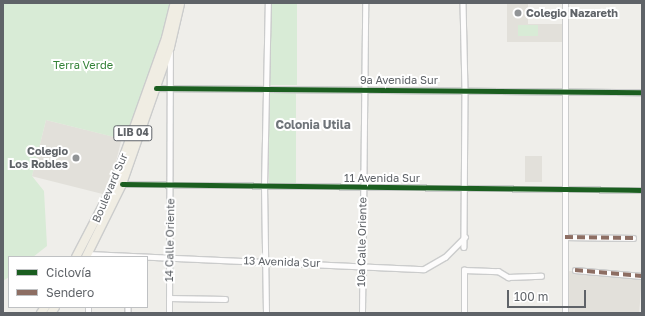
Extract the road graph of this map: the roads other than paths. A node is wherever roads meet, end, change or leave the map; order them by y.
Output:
1 (175, 3) edge
2 (180, 3) edge
3 (268, 3) edge
4 (364, 3) edge
5 (463, 3) edge
6 (565, 3) edge
7 (170, 47) junction
8 (156, 88) junction
9 (266, 88) junction
10 (170, 89) junction
11 (364, 89) junction
12 (465, 90) junction
13 (565, 91) junction
14 (642, 92) edge
15 (122, 184) junction
16 (170, 186) junction
17 (264, 187) junction
18 (363, 187) junction
19 (465, 188) junction
20 (565, 189) junction
21 (642, 190) edge
22 (465, 237) junction
23 (565, 237) junction
24 (633, 238) dead end
25 (464, 247) dead end
26 (87, 255) edge
27 (77, 256) edge
28 (115, 256) edge
29 (148, 257) edge
30 (170, 258) junction
31 (266, 261) junction
32 (362, 266) junction
33 (575, 270) dead end
34 (541, 276) dead end
35 (642, 276) edge
36 (169, 298) junction
37 (225, 299) dead end
38 (169, 313) edge
39 (266, 313) edge
40 (362, 313) edge
41 (464, 313) edge
42 (565, 313) edge

1 - 27 highway, Boulevard Sur / LIB 04
2 - 7 highway, Boulevard Sur / LIB 04
3 - 9 street
4 - 11 street, 10a Calle Oriente
5 - 12 street
6 - 13 street
7 - 8 highway, Boulevard Sur / LIB 04
7 - 10 street, 14 Calle Oriente
8 - 10 street, 9a Avenida Sur
8 - 15 highway, Boulevard Sur / LIB 04
9 - 10 street, 9a Avenida Sur
9 - 11 street, 9a Avenida Sur
9 - 17 street
10 - 16 street, 14 Calle Oriente
11 - 12 street, 9a Avenida Sur
11 - 18 street, 10a Calle Oriente
12 - 13 street, 9a Avenida Sur
12 - 19 street
13 - 14 street, 9a Avenida Sur
13 - 20 street
15 - 16 street, 11 Avenida Sur
15 - 26 highway, Boulevard Sur / LIB 04
16 - 17 street, 11 Avenida Sur
16 - 30 street, 14 Calle Oriente
17 - 18 street, 11 Avenida Sur
17 - 31 street
18 - 19 street, 11 Avenida Sur
18 - 32 street, 10a Calle Oriente
19 - 20 street, 11 Avenida Sur
19 - 22 street
20 - 21 street, 11 Avenida Sur
20 - 23 street
22 - 25 street
22 - 32 street, 13 Avenida Sur
23 - 24 street
23 - 42 street
26 - 28 street, 13 Avenida Sur
29 - 30 street, 13 Avenida Sur
30 - 31 street, 13 Avenida Sur
30 - 36 street, 14 Calle Oriente
31 - 32 street, 13 Avenida Sur
31 - 39 street
32 - 40 street, 10a Calle Oriente
33 - 35 street
34 - 41 street
36 - 37 street
36 - 38 street, 14 Calle Oriente

